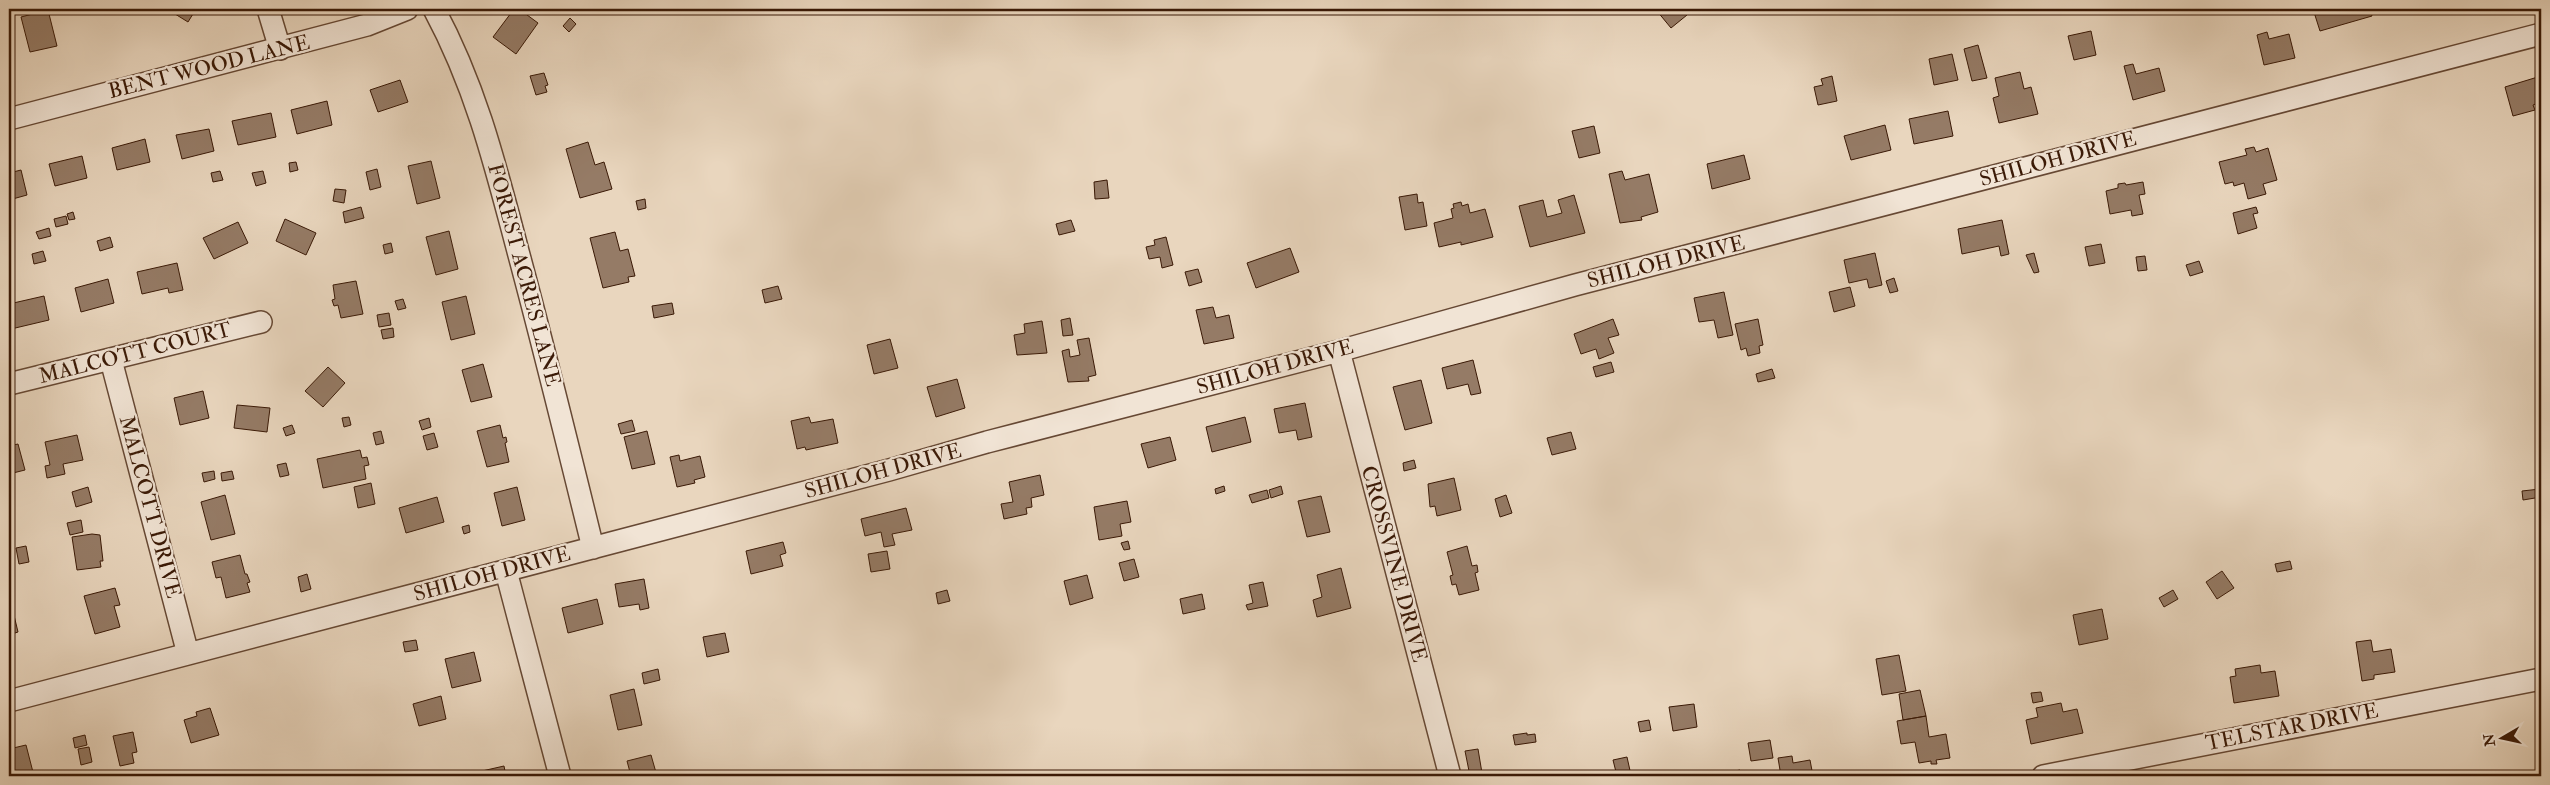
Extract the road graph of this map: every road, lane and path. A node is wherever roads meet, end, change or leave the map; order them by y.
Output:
1 (268, 9) edge
2 (407, 9) edge
3 (434, 9) edge
4 (2541, 34) edge
5 (280, 49) junction
6 (9, 119) edge
7 (261, 322) dead end
8 (1339, 351) junction
9 (111, 360) junction
10 (9, 384) edge
11 (593, 548) junction
12 (506, 571) junction
13 (188, 654) junction
14 (2541, 679) edge
15 (9, 702) edge
16 (560, 776) edge
17 (1450, 776) edge
18 (2043, 776) edge

1 - 5 street
2 - 5 street, BENT WOOD LANE
3 - 11 street, FOREST ACRES LANE
4 - 8 street, SHILOH DRIVE
5 - 6 street, BENT WOOD LANE
7 - 9 street, MALCOTT COURT
8 - 11 street, SHILOH DRIVE
8 - 17 street, CROSSVINE DRIVE
9 - 10 street, MALCOTT COURT
9 - 13 street, MALCOTT DRIVE
11 - 12 street, SHILOH DRIVE
12 - 13 street, SHILOH DRIVE
12 - 16 street
13 - 15 street, SHILOH DRIVE
14 - 18 street, TELSTAR DRIVE

